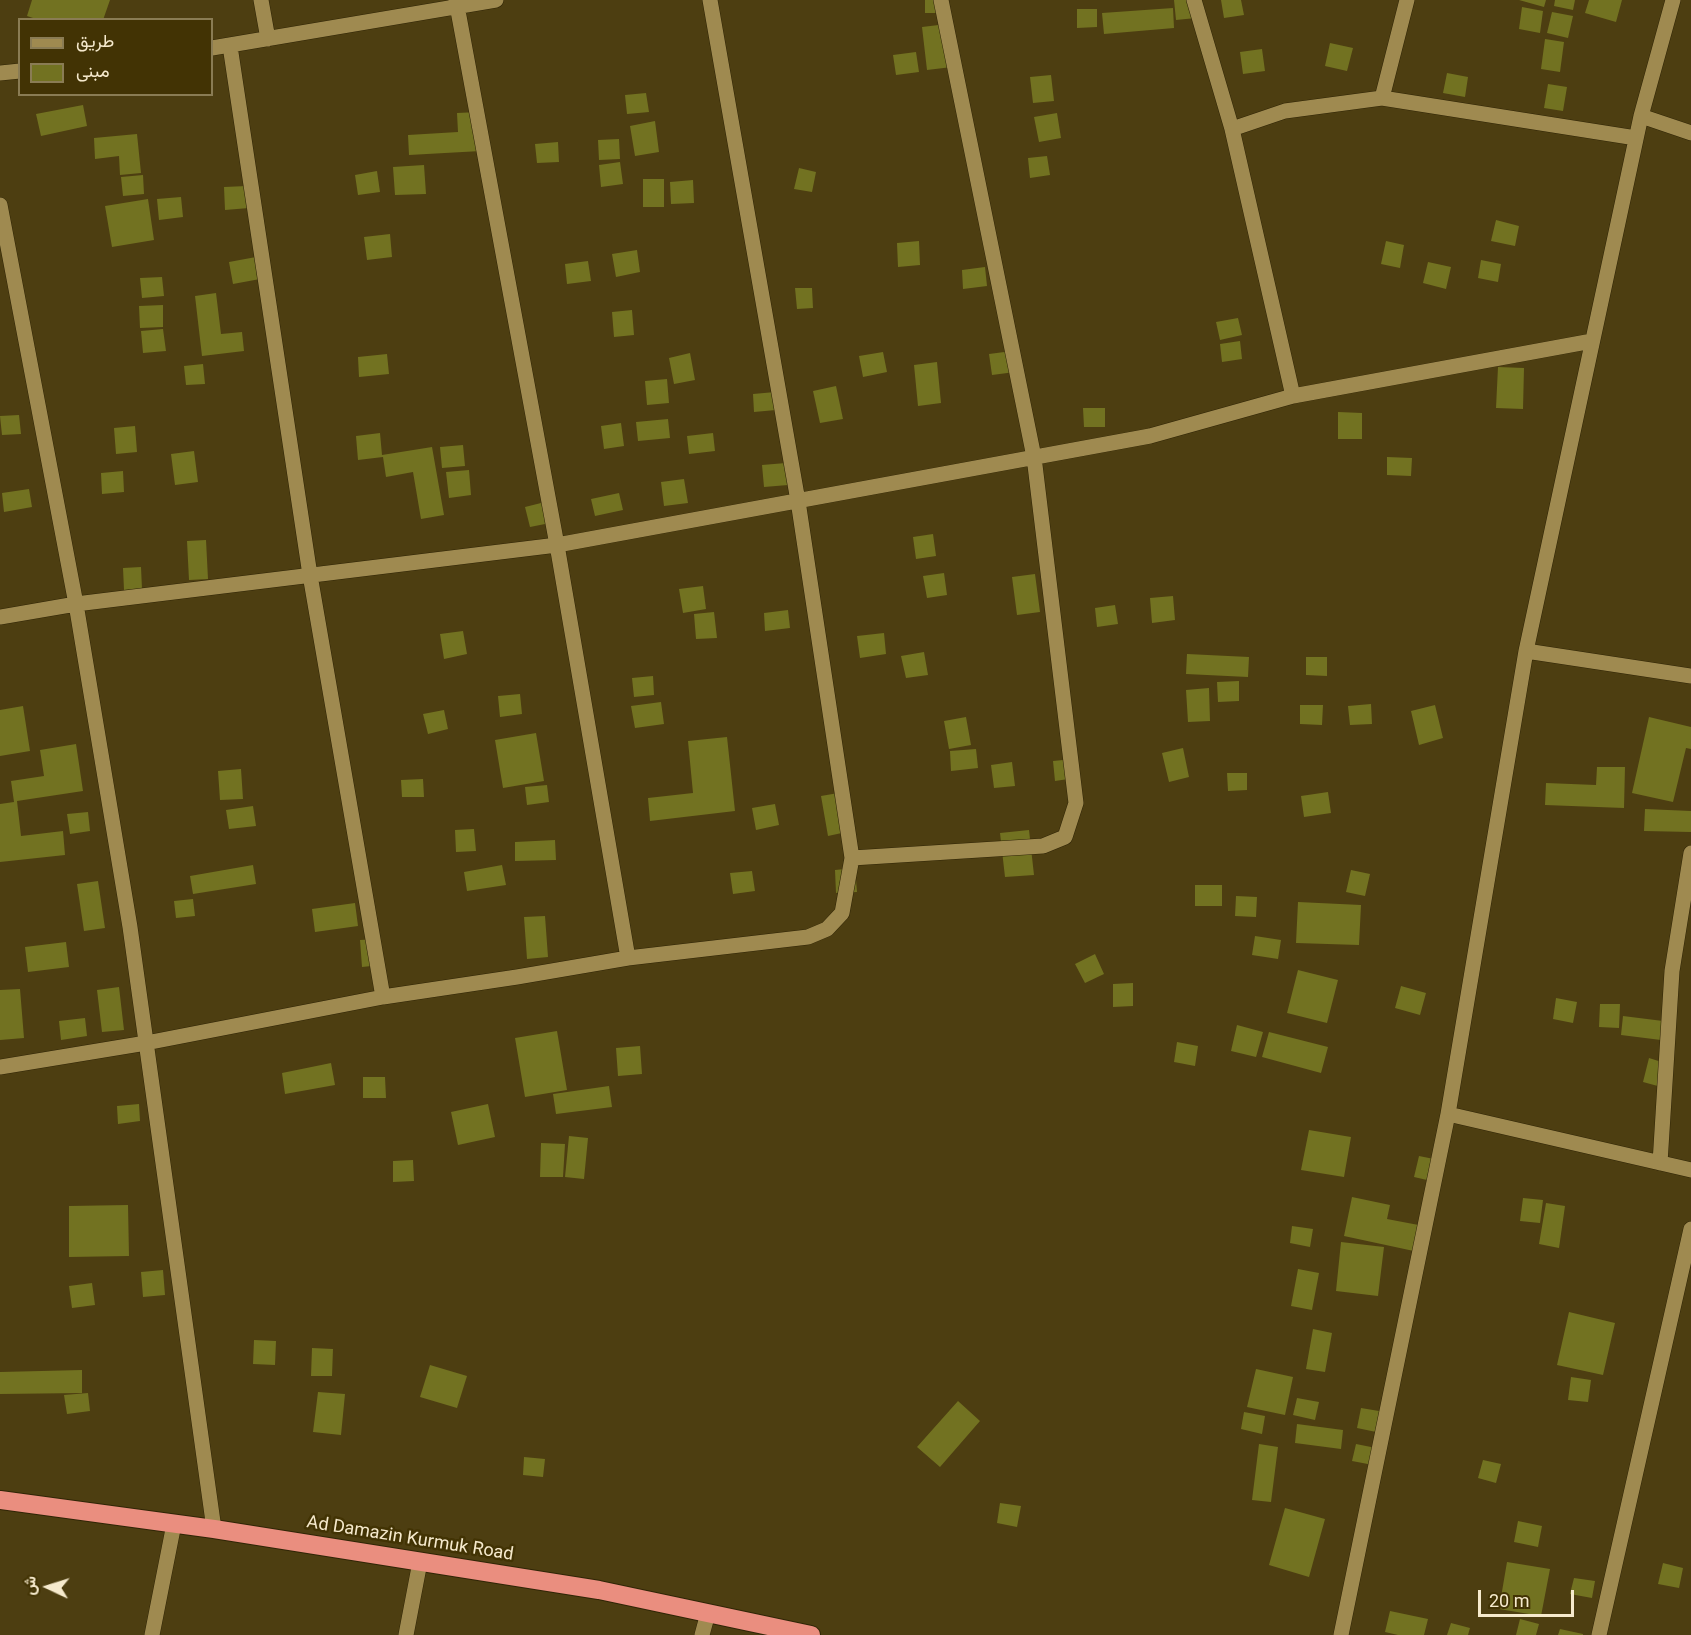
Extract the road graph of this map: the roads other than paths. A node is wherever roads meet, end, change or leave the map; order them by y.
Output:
1 (261, 0) edge
2 (496, 0) edge
3 (710, 0) edge
4 (941, 0) edge
5 (1194, 0) edge
6 (1407, 0) edge
7 (1673, 0) edge
8 (457, 3) edge
9 (268, 39) junction
10 (230, 46) junction
11 (213, 48) edge
12 (18, 71) edge
13 (0, 73) edge
14 (1382, 98) junction
15 (1641, 116) junction
16 (1232, 129) junction
17 (1691, 133) edge
18 (1636, 138) junction
19 (0, 205) edge
20 (1592, 341) junction
21 (1293, 396) junction
22 (1034, 457) junction
23 (798, 501) junction
24 (557, 545) junction
25 (310, 575) junction
26 (76, 604) junction
27 (0, 617) edge
28 (1526, 651) junction
29 (1691, 676) edge
30 (1691, 853) edge
31 (852, 858) junction
32 (628, 958) junction
33 (383, 997) junction
34 (146, 1043) junction
35 (0, 1067) edge
36 (1448, 1114) junction
37 (1660, 1163) junction
38 (1691, 1170) edge
39 (1691, 1229) edge
40 (0, 1500) edge
41 (174, 1524) junction
42 (214, 1529) junction
43 (420, 1562) junction
44 (708, 1613) junction
45 (152, 1635) edge
46 (406, 1635) edge
47 (702, 1635) edge
48 (811, 1635) edge
49 (1341, 1635) edge
50 (1599, 1635) edge

1 - 9 street
2 - 8 street
3 - 23 street
4 - 22 street
5 - 16 street
6 - 14 street
7 - 15 street
8 - 9 street
8 - 24 street
9 - 10 street
10 - 11 street
10 - 25 street
12 - 13 street
14 - 16 street
14 - 18 street
15 - 17 street
15 - 18 street
16 - 21 street
18 - 20 street
19 - 26 street
20 - 21 street
20 - 28 street
21 - 22 street
22 - 23 street
22 - 31 street
23 - 24 street
23 - 31 street
24 - 25 street
24 - 32 street
25 - 26 street
25 - 33 street
26 - 27 street
26 - 34 street
28 - 29 street
28 - 36 street
30 - 37 street
31 - 32 street
32 - 33 street
33 - 34 street
34 - 35 street
34 - 42 street
36 - 37 street
36 - 49 street
37 - 38 street
39 - 50 street
40 - 41 highway, Ad Damazin Kurmuk Road
41 - 42 highway, Ad Damazin Kurmuk Road
41 - 45 street
42 - 43 highway, Ad Damazin Kurmuk Road
43 - 44 highway, Ad Damazin Kurmuk Road
43 - 46 street
44 - 47 street
44 - 48 highway, Ad Damazin Kurmuk Road

